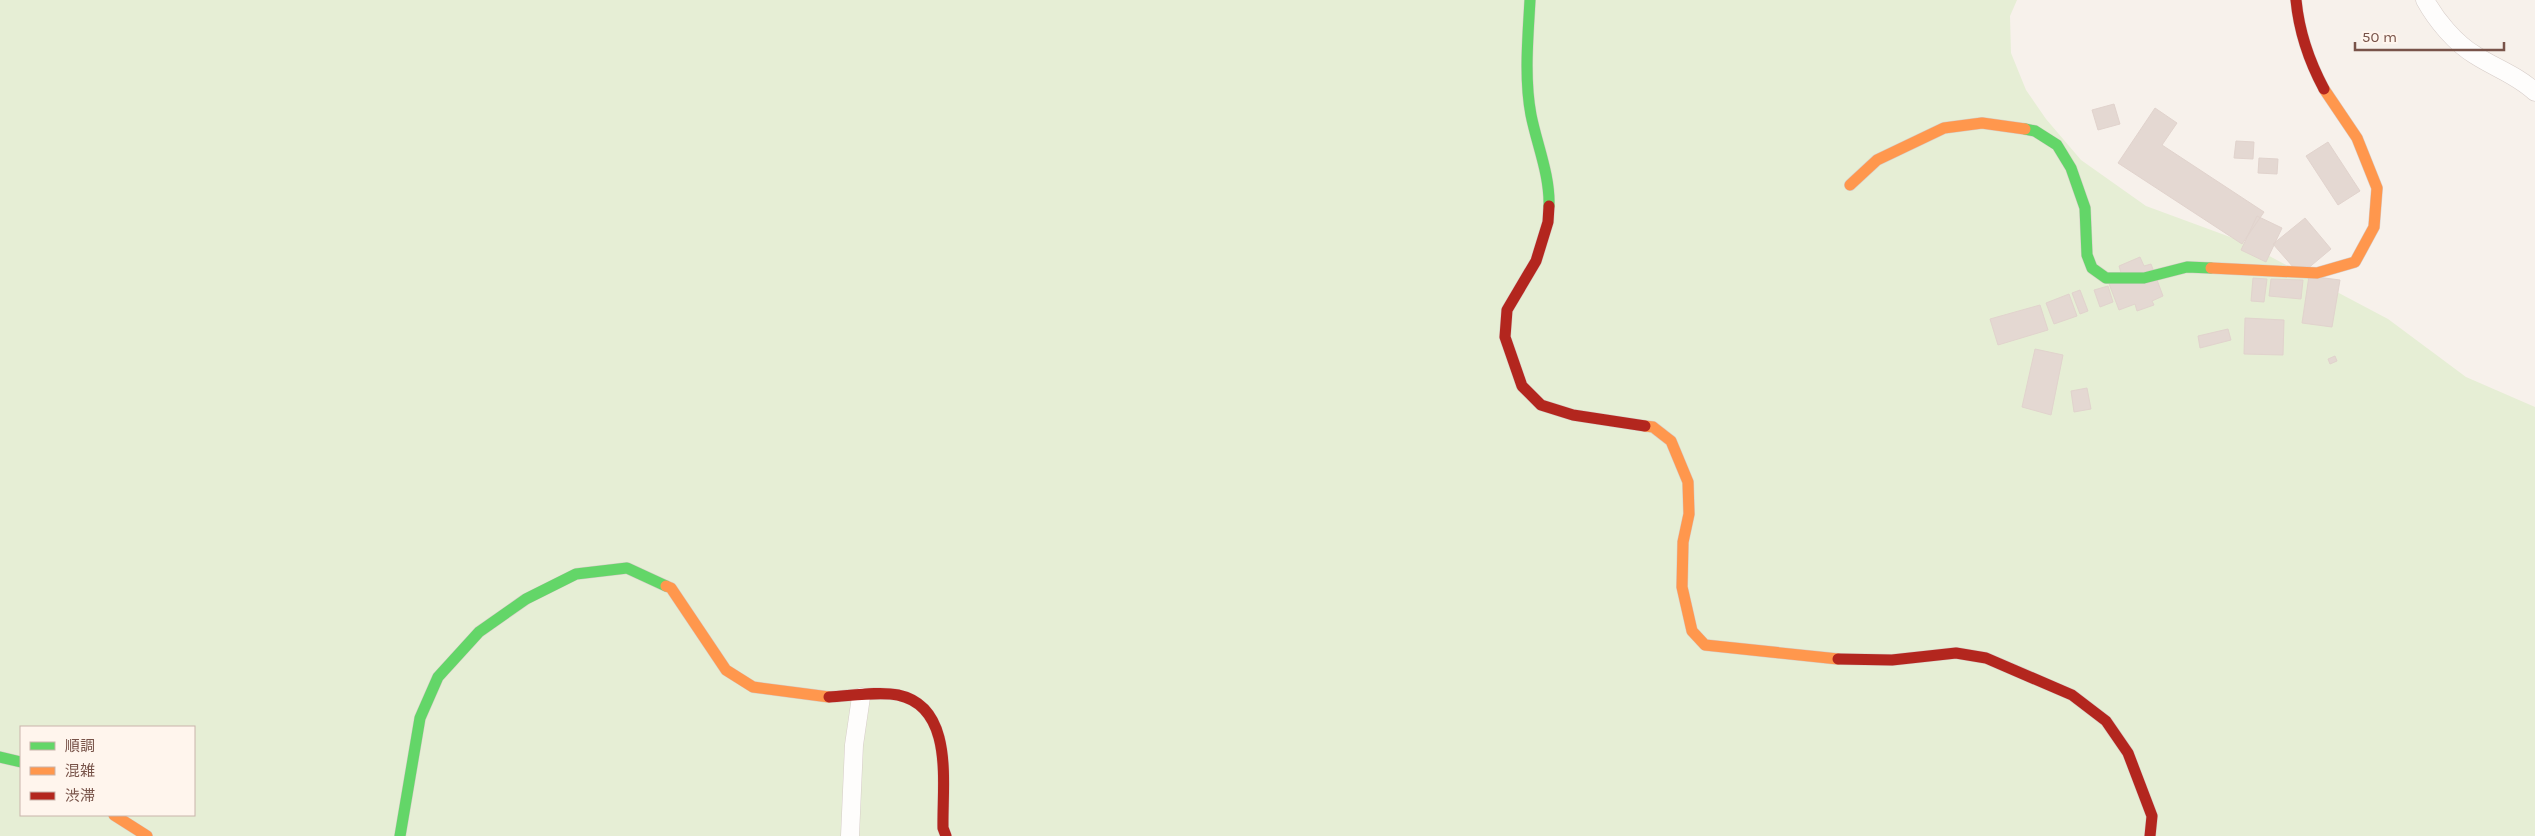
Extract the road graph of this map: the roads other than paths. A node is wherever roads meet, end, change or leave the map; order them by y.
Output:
1 (1530, 0) edge
2 (2296, 0) edge
3 (2425, 0) edge
4 (2535, 92) edge
5 (1850, 184) dead end
6 (861, 697) junction
7 (0, 757) edge
8 (20, 762) edge
9 (116, 816) edge
10 (147, 836) edge
11 (400, 836) edge
12 (850, 836) edge
13 (946, 836) edge
14 (2150, 836) edge

1 - 14 street
2 - 5 street
3 - 4 street
6 - 11 street
6 - 12 street
6 - 13 street
7 - 8 street
9 - 10 street

